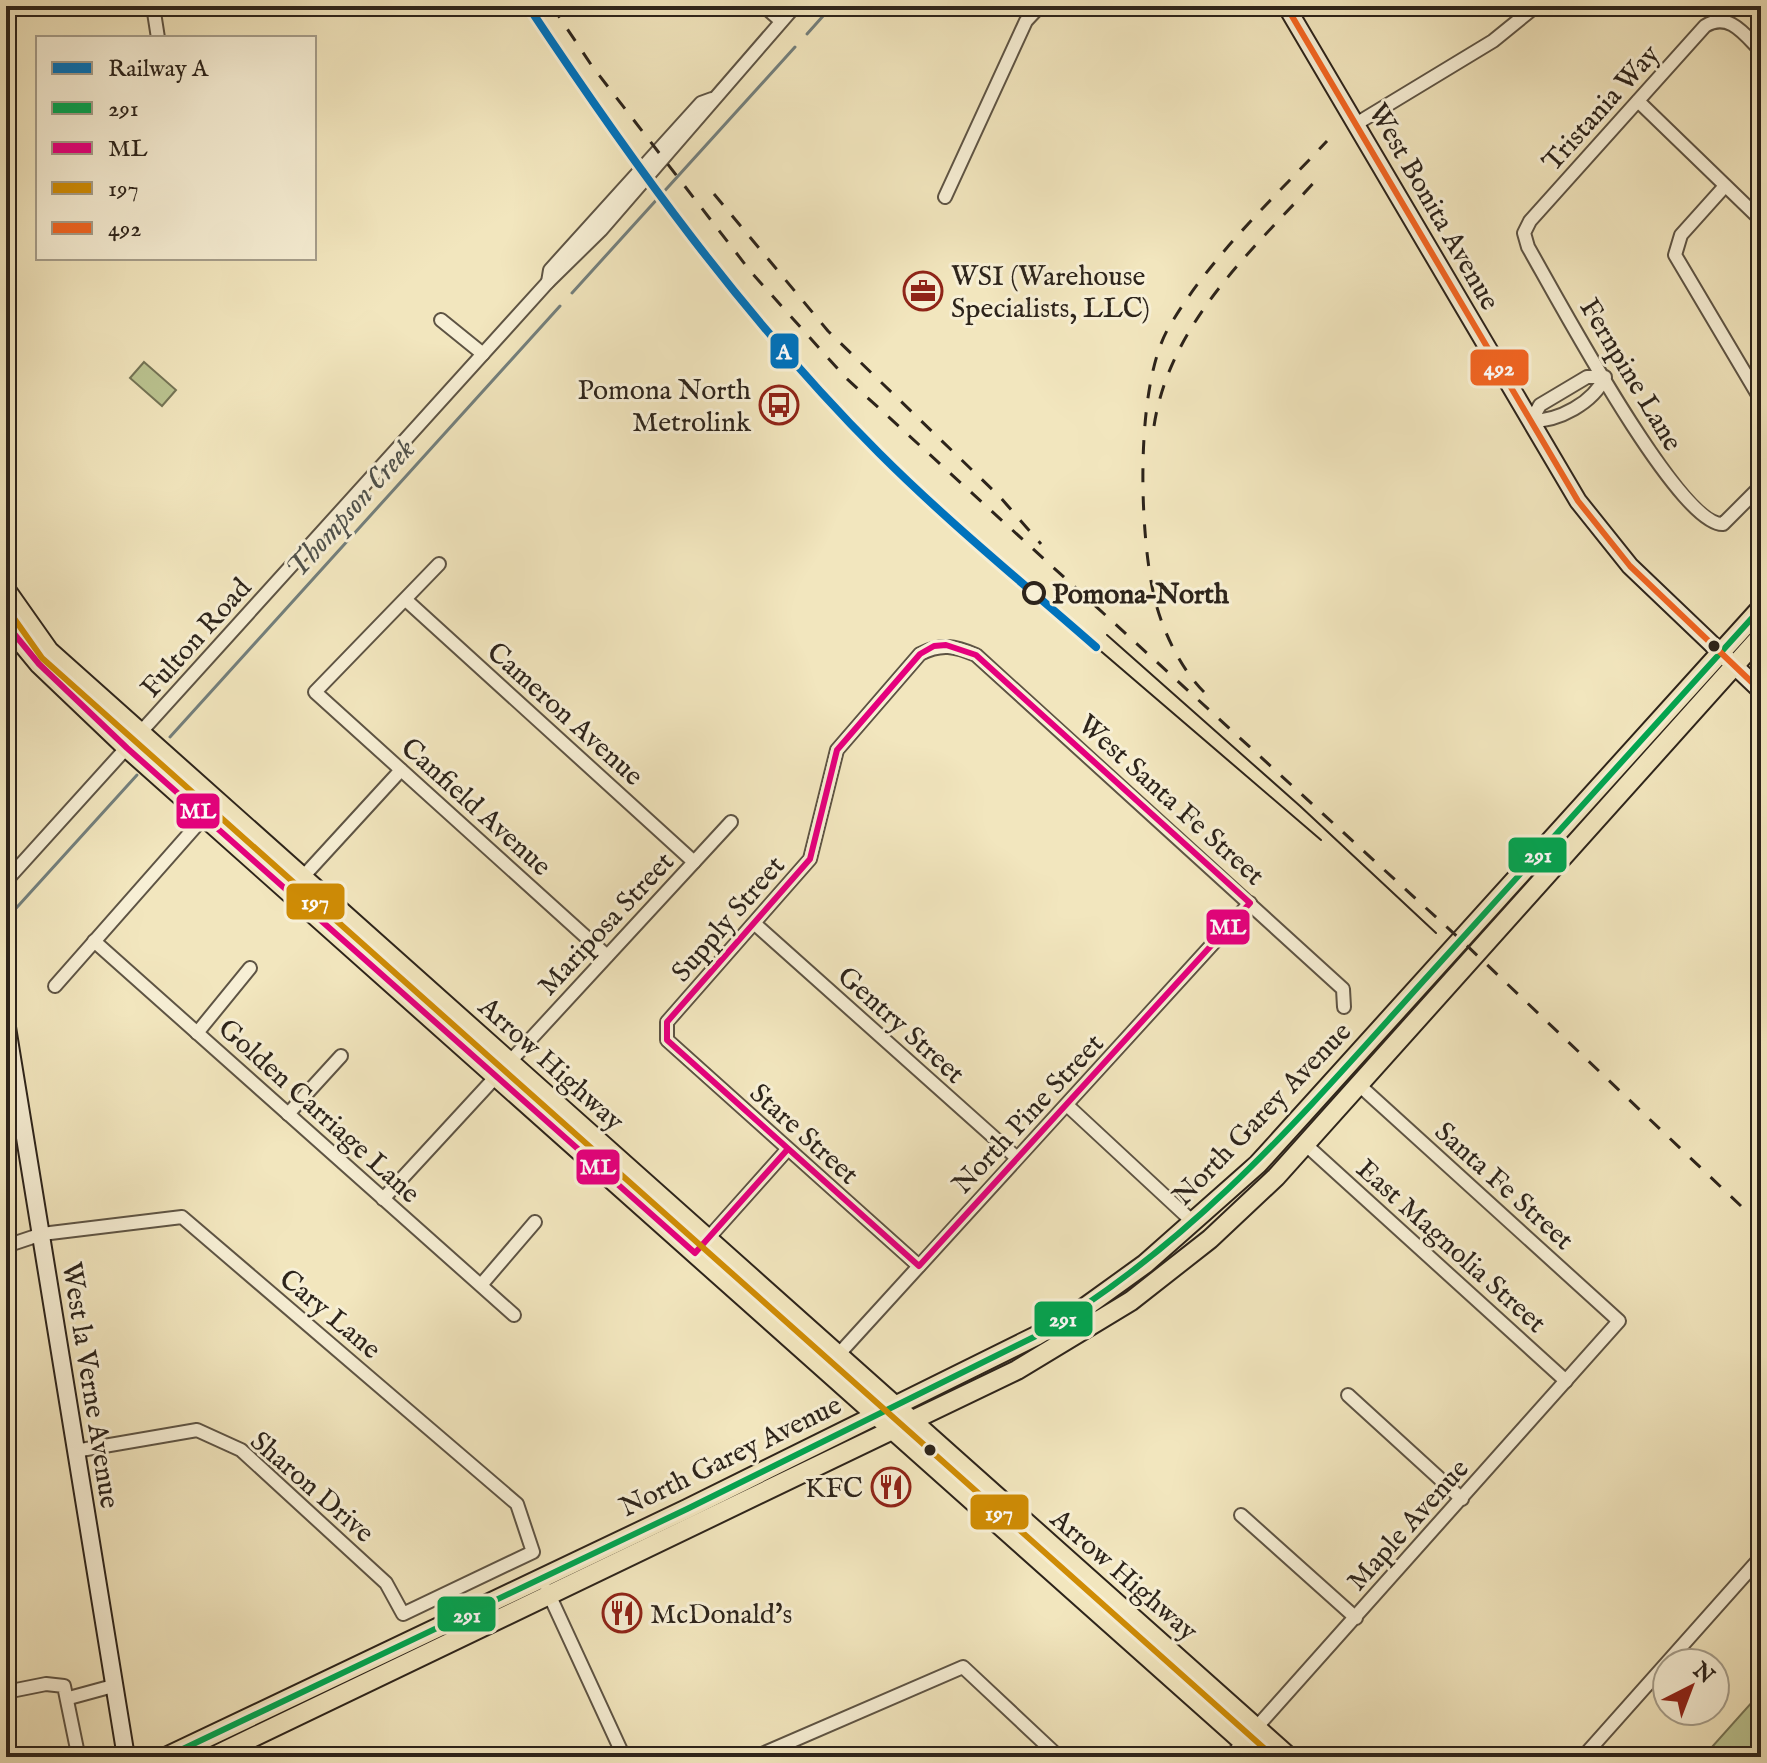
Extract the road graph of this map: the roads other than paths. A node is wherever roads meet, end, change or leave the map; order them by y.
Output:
1 (153, 6) edge
2 (764, 6) edge
3 (795, 6) edge
4 (1040, 6) edge
5 (1286, 6) edge
6 (1536, 6) edge
7 (781, 21) junction
8 (158, 36) edge
9 (1761, 51) edge
10 (1638, 101) junction
11 (1356, 124) junction
12 (1725, 186) junction
13 (945, 197) dead end
14 (1761, 220) edge
15 (1524, 233) joint
16 (441, 320) dead end
17 (483, 354) junction
18 (1605, 377) junction
19 (1761, 400) edge
20 (1531, 421) junction
21 (1761, 486) edge
22 (439, 564) dead end
23 (6, 590) edge
24 (406, 600) junction
25 (1761, 608) edge
26 (6, 624) edge
27 (1761, 636) edge
28 (946, 645) joint
29 (1727, 660) junction
30 (1761, 691) edge
31 (142, 732) junction
32 (127, 748) junction
33 (401, 770) junction
34 (204, 817) junction
35 (731, 822) dead end
36 (694, 862) junction
37 (304, 874) junction
38 (6, 881) edge
39 (290, 891) junction
40 (1250, 903) junction
41 (755, 924) junction
42 (94, 941) junction
43 (607, 956) junction
44 (250, 968) dead end
45 (55, 986) dead end
46 (1344, 1007) dead end
47 (6, 1021) edge
48 (665, 1032) joint
49 (197, 1033) junction
50 (341, 1056) dead end
51 (509, 1062) junction
52 (495, 1076) junction
53 (1358, 1084) junction
54 (1317, 1101) junction
55 (1068, 1106) junction
56 (288, 1114) junction
57 (1305, 1144) junction
58 (787, 1150) junction
59 (1017, 1158) junction
60 (383, 1199) junction
61 (535, 1222) dead end
62 (1194, 1223) junction
63 (42, 1234) junction
64 (6, 1246) edge
65 (701, 1246) junction
66 (919, 1266) junction
67 (1166, 1273) junction
68 (481, 1285) junction
69 (514, 1315) dead end
70 (1619, 1321) joint
71 (838, 1355) junction
72 (1566, 1381) junction
73 (1348, 1395) dead end
74 (894, 1406) junction
75 (876, 1415) junction
76 (910, 1421) junction
77 (892, 1430) junction
78 (75, 1451) junction
79 (738, 1483) junction
80 (1462, 1499) junction
81 (1241, 1515) dead end
82 (659, 1522) junction
83 (683, 1533) junction
84 (1761, 1557) edge
85 (617, 1563) junction
86 (541, 1577) junction
87 (549, 1594) junction
88 (403, 1614) joint
89 (1356, 1618) junction
90 (401, 1644) junction
91 (388, 1672) junction
92 (113, 1686) junction
93 (6, 1692) edge
94 (69, 1698) junction
95 (1256, 1728) junction
96 (1244, 1742) junction
97 (70, 1757) edge
98 (126, 1757) edge
99 (166, 1757) edge
100 (212, 1757) edge
101 (624, 1757) edge
102 (755, 1757) edge
103 (1059, 1757) edge
104 (1230, 1757) edge
105 (1260, 1757) edge
106 (1289, 1757) edge
107 (1583, 1757) edge

1 - 8 street
2 - 7 street
3 - 7 street, Fulton Road
4 - 13 street
5 - 11 main road, West Bonita Avenue
6 - 11 street
7 - 17 street, Fulton Road
9 - 10 street, Tristania Way
10 - 12 street
10 - 15 street, Tristania Way
11 - 20 main road, West Bonita Avenue
12 - 14 street
12 - 19 street
15 - 18 street, Fernpine Lane
16 - 17 street
17 - 31 street, Fulton Road
18 - 20 street
18 - 20 street
18 - 21 street, Fernpine Lane
20 - 29 main road, West Bonita Avenue
22 - 24 street
23 - 31 main road, Arrow Highway
24 - 33 street, Canfield Avenue
24 - 36 street, Cameron Avenue
25 - 29 main road, North Garey Avenue
26 - 32 main road, Arrow Highway
27 - 29 main road, North Garey Avenue
28 - 40 street, West Santa Fe Street
28 - 41 street, Supply Street
29 - 30 main road, West Bonita Avenue
29 - 53 main road, North Garey Avenue
29 - 54 main road, North Garey Avenue
31 - 32 street, Fulton Road
31 - 37 main road, Arrow Highway
32 - 34 main road, Arrow Highway
32 - 38 street, Fulton Road
33 - 37 street
33 - 43 street, Canfield Avenue
34 - 39 main road, Arrow Highway
34 - 42 street
35 - 36 street, Mariposa Street
36 - 43 street, Mariposa Street
37 - 39 street
37 - 51 main road, Arrow Highway
39 - 52 main road, Arrow Highway
40 - 46 street, West Santa Fe Street
40 - 55 street, North Pine Street
41 - 48 street, Supply Street
41 - 59 street, Gentry Street
42 - 45 street
42 - 49 street, Golden Carriage Lane
43 - 51 street, Mariposa Street
44 - 49 street
47 - 63 main road, West la Verne Avenue
48 - 58 street, Stare Street
49 - 56 street, Golden Carriage Lane
50 - 56 street
51 - 52 street, Mariposa Street
51 - 65 main road, Arrow Highway
52 - 60 street, Mariposa Street
52 - 65 main road, Arrow Highway
53 - 57 main road, North Garey Avenue
53 - 70 street, Santa Fe Street
54 - 57 main road
54 - 62 main road, North Garey Avenue
55 - 59 street, North Pine Street
55 - 62 street
56 - 60 street, Golden Carriage Lane
57 - 67 main road, North Garey Avenue
57 - 72 street, East Magnolia Street
58 - 65 street
58 - 66 street, Stare Street
59 - 66 street, North Pine Street
60 - 68 street, Golden Carriage Lane
61 - 68 street
62 - 67 main road
62 - 74 main road, North Garey Avenue
63 - 64 street, Cary Lane
63 - 78 main road, West la Verne Avenue
63 - 88 street, Cary Lane
65 - 71 main road, Arrow Highway
65 - 75 main road, Arrow Highway
66 - 71 street, North Pine Street
67 - 76 main road, North Garey Avenue
68 - 69 street, Golden Carriage Lane
70 - 72 street, Maple Avenue
71 - 74 main road, Arrow Highway
72 - 80 street, Maple Avenue
73 - 80 street
74 - 75 main road, North Garey Avenue
74 - 76 main road, Arrow Highway
75 - 77 main road, Arrow Highway
75 - 79 main road, North Garey Avenue
76 - 77 main road, North Garey Avenue
76 - 95 main road, Arrow Highway
77 - 83 main road, North Garey Avenue
77 - 96 main road, Arrow Highway
78 - 88 street, Sharon Drive
78 - 92 main road, West la Verne Avenue
79 - 82 main road, North Garey Avenue
79 - 83 main road
80 - 89 street, Maple Avenue
81 - 89 street
82 - 85 main road
82 - 86 main road, North Garey Avenue
83 - 85 main road, North Garey Avenue
84 - 107 street
85 - 87 main road, North Garey Avenue
86 - 87 street
86 - 90 main road, North Garey Avenue
87 - 91 main road, North Garey Avenue
87 - 101 street
89 - 95 street, Maple Avenue
90 - 91 main road
90 - 99 main road, North Garey Avenue
91 - 100 main road, North Garey Avenue
92 - 94 street
92 - 98 main road, West la Verne Avenue
93 - 94 street
94 - 97 street
95 - 96 street, Maple Avenue
95 - 106 main road, Arrow Highway
96 - 104 street, Maple Avenue
96 - 105 main road, Arrow Highway
102 - 103 street

